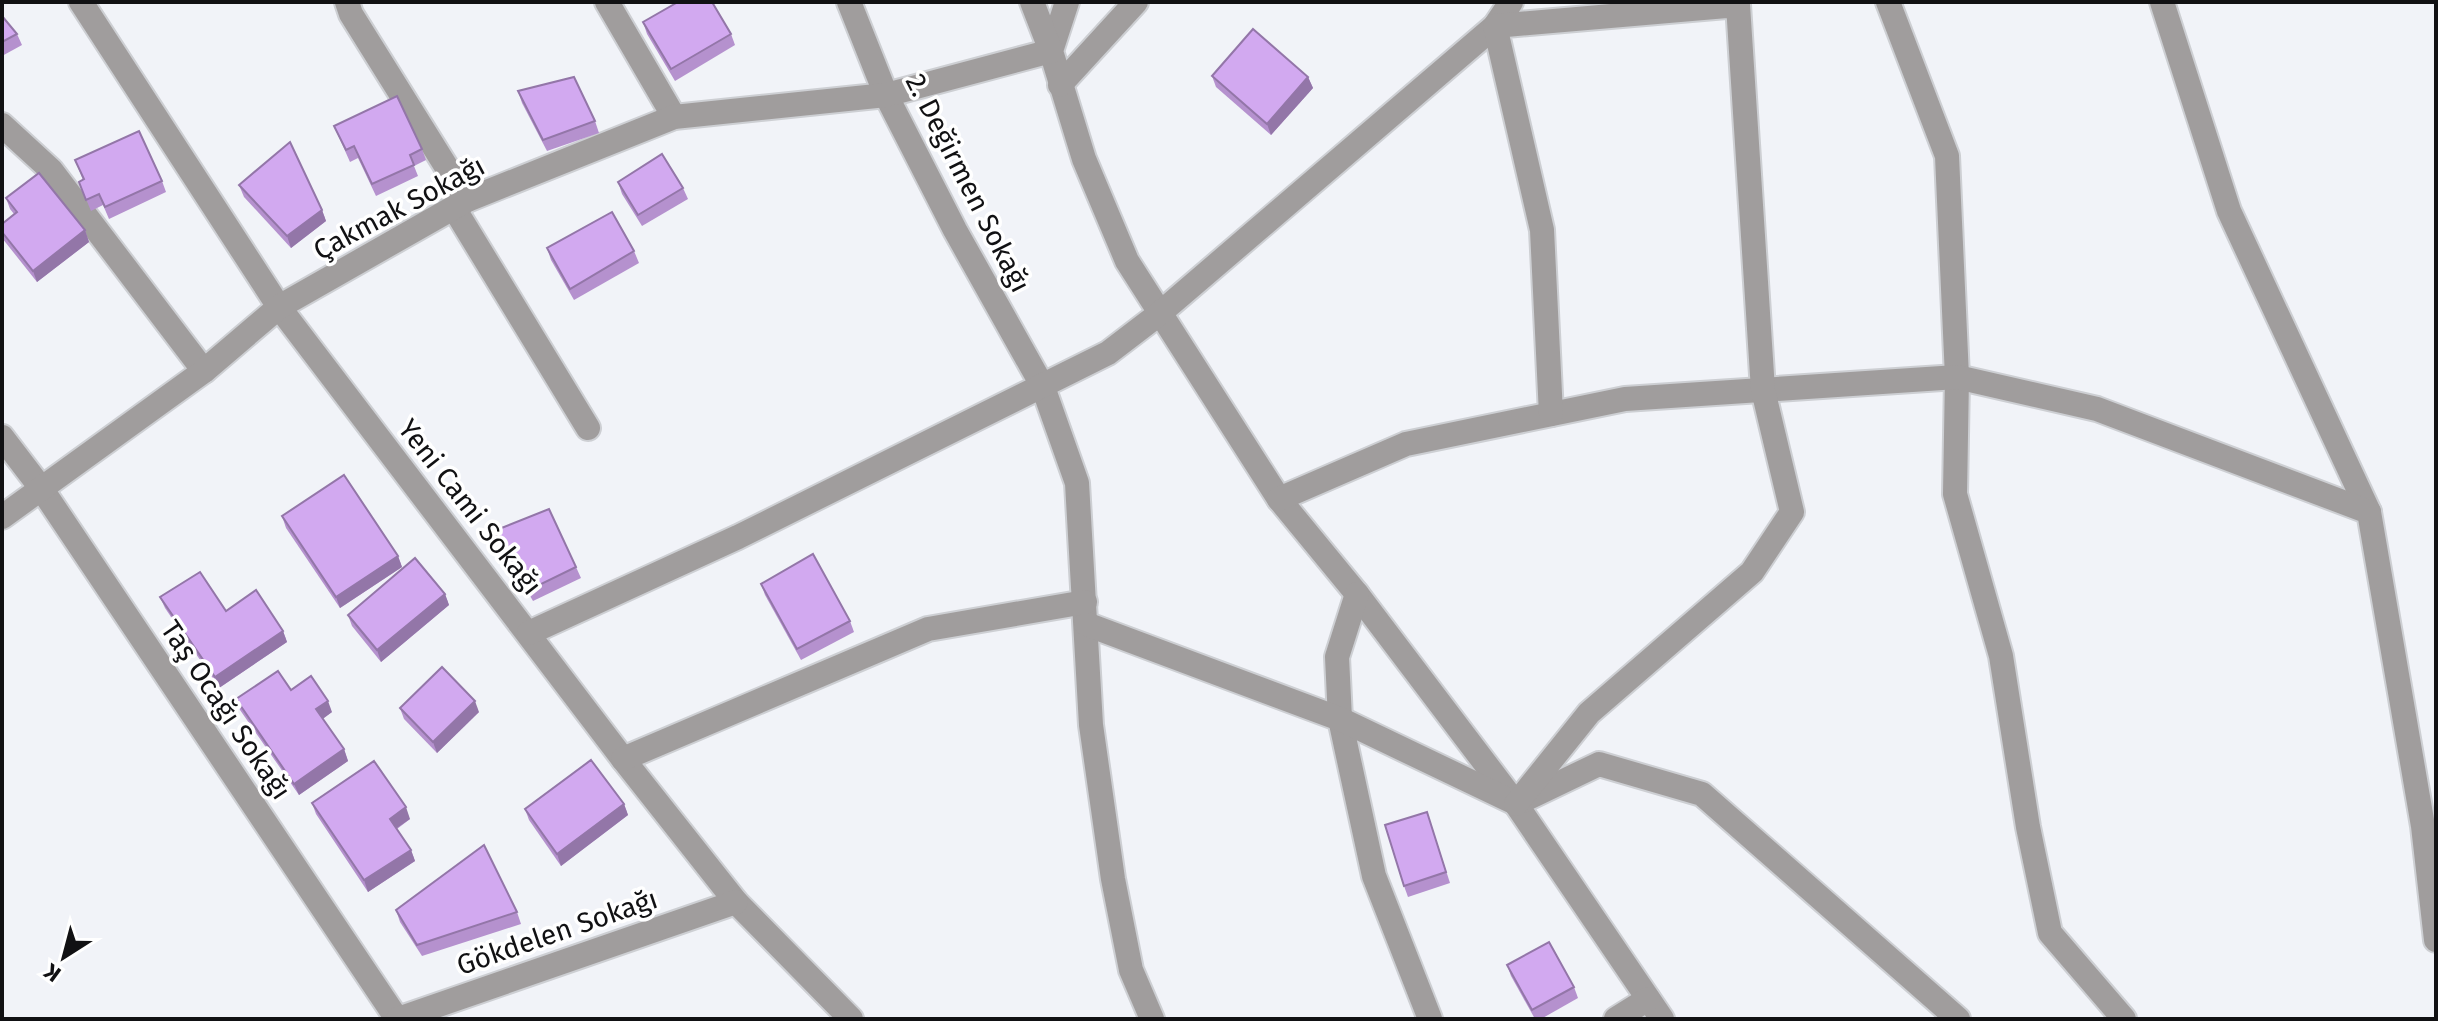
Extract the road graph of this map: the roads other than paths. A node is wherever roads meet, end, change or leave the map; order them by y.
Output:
1 (81, 2) edge
2 (347, 2) edge
3 (607, 2) edge
4 (849, 2) edge
5 (1032, 2) edge
6 (1067, 2) edge
7 (1136, 2) edge
8 (1511, 2) edge
9 (1888, 2) edge
10 (2162, 2) edge
11 (1495, 26) junction
12 (1051, 51) junction
13 (1060, 85) junction
14 (886, 95) junction
15 (674, 117) junction
16 (2, 125) edge
17 (461, 204) junction
18 (279, 307) junction
19 (1159, 314) junction
20 (204, 371) junction
21 (1957, 377) junction
22 (1043, 387) junction
23 (1763, 390) junction
24 (1551, 414) junction
25 (588, 428) dead end
26 (2, 437) edge
27 (41, 488) junction
28 (1279, 499) junction
29 (2369, 512) junction
30 (2, 517) edge
31 (1357, 594) junction
32 (1086, 613) junction
33 (529, 633) junction
34 (1340, 719) junction
35 (623, 759) junction
36 (1516, 804) junction
37 (736, 902) junction
38 (2436, 940) edge
39 (1648, 999) junction
40 (397, 1019) edge
41 (851, 1019) edge
42 (1152, 1019) edge
43 (1430, 1019) edge
44 (1616, 1019) edge
45 (1662, 1019) edge
46 (1958, 1019) edge
47 (2124, 1019) edge

1 - 18 street, Yeni Cami Sokağı
2 - 17 street
3 - 15 street
4 - 14 street, 2. Değirmen Sokağı
5 - 12 street
6 - 12 street
7 - 13 street
8 - 11 street
9 - 21 street
10 - 29 street
11 - 19 street
11 - 23 street
11 - 24 street
12 - 13 street
12 - 14 street, Çakmak Sokağı
13 - 19 street
14 - 15 street, Çakmak Sokağı
14 - 22 street, 2. Değirmen Sokağı
15 - 17 street, Çakmak Sokağı
16 - 20 street
17 - 18 street, Çakmak Sokağı
17 - 25 street
18 - 20 street, Çakmak Sokağı
18 - 33 street, Yeni Cami Sokağı
19 - 22 street
19 - 28 street
20 - 27 street, Çakmak Sokağı
21 - 23 street
21 - 29 street
21 - 47 street
22 - 32 street, 2. Değirmen Sokağı
22 - 33 street
23 - 24 street
23 - 36 street
24 - 28 street
26 - 27 street, Taş Ocağı Sokağı
27 - 30 street, Çakmak Sokağı
27 - 40 street, Taş Ocağı Sokağı
28 - 31 street
29 - 38 street
31 - 34 street
31 - 36 street
32 - 34 street
32 - 35 street
32 - 42 street, 2. Değirmen Sokağı
33 - 35 street, Yeni Cami Sokağı
34 - 36 street
34 - 43 street
35 - 37 street, Yeni Cami Sokağı
36 - 39 street
36 - 46 street
37 - 40 street, Gökdelen Sokağı
37 - 41 street, Yeni Cami Sokağı
39 - 44 street
39 - 45 street

